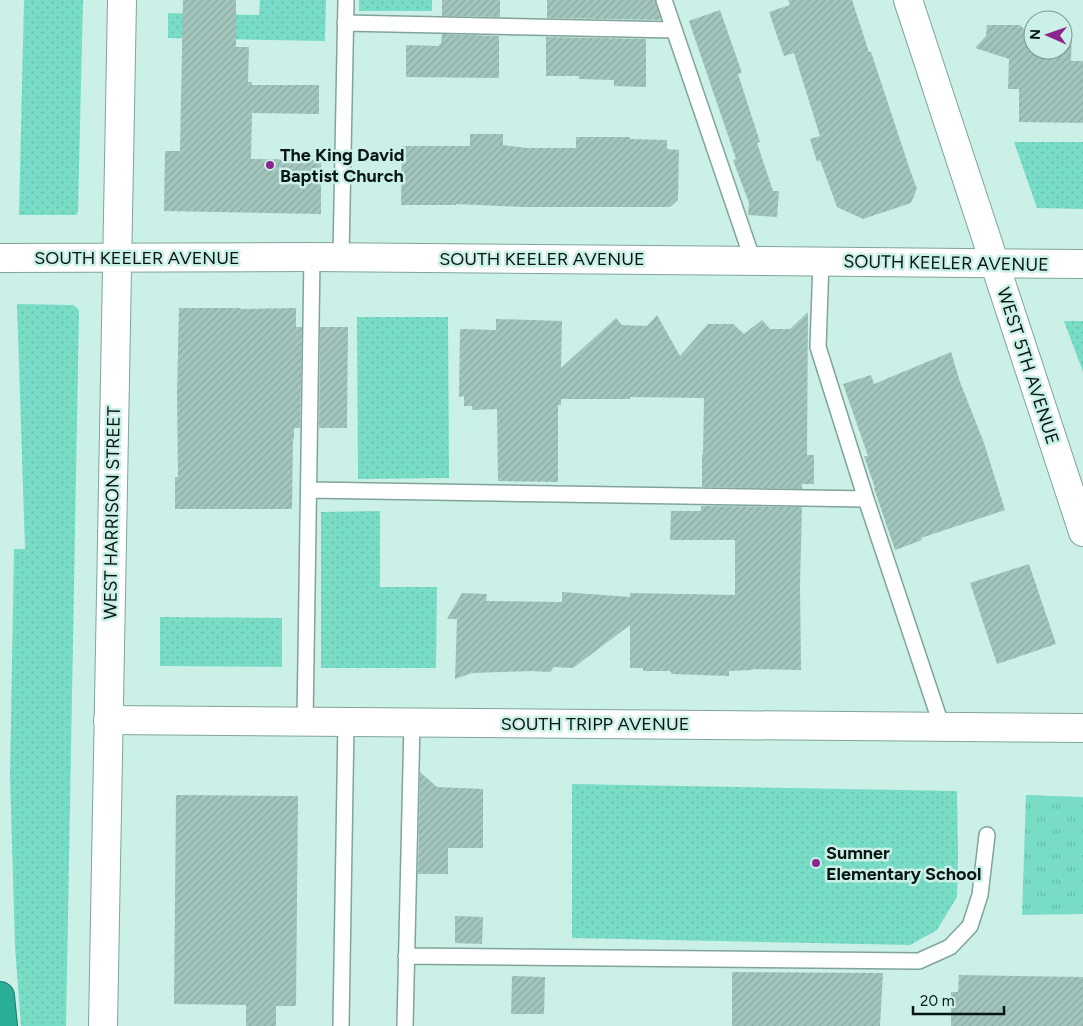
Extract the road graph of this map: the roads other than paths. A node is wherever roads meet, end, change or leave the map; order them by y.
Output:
1 (122, 0) edge
2 (346, 0) edge
3 (664, 0) edge
4 (908, 0) edge
5 (345, 23) junction
6 (674, 30) junction
7 (312, 257) junction
8 (10, 258) edge
9 (117, 258) junction
10 (341, 258) junction
11 (753, 261) junction
12 (821, 261) junction
13 (995, 263) junction
14 (1083, 264) edge
15 (309, 490) junction
16 (866, 499) junction
17 (1083, 532) edge
18 (108, 720) junction
19 (305, 722) junction
20 (346, 722) junction
21 (412, 723) junction
22 (942, 727) junction
23 (1083, 728) edge
24 (987, 835) dead end
25 (406, 956) junction
26 (0, 996) edge
27 (3, 1026) edge
28 (103, 1026) edge
29 (341, 1026) edge
30 (405, 1026) edge

1 - 9 street, WEST HARRISON STREET
2 - 5 lane
3 - 6 lane
4 - 13 street, WEST 5TH AVENUE
5 - 6 lane
5 - 10 lane
6 - 11 lane
7 - 9 street, SOUTH KEELER AVENUE
7 - 10 street, SOUTH KEELER AVENUE
7 - 15 lane
8 - 9 street, SOUTH KEELER AVENUE
9 - 18 street, WEST HARRISON STREET
10 - 11 street, SOUTH KEELER AVENUE
11 - 12 street, SOUTH KEELER AVENUE
12 - 13 street, SOUTH KEELER AVENUE
12 - 16 lane
13 - 14 street, SOUTH KEELER AVENUE
13 - 17 street, WEST 5TH AVENUE
15 - 16 lane
15 - 19 lane
16 - 22 lane
18 - 19 street, SOUTH TRIPP AVENUE
18 - 28 street, WEST HARRISON STREET
19 - 20 street, SOUTH TRIPP AVENUE
20 - 21 street, SOUTH TRIPP AVENUE
20 - 29 lane
21 - 22 street, SOUTH TRIPP AVENUE
21 - 25 lane
22 - 23 street, SOUTH TRIPP AVENUE
24 - 25 lane
25 - 30 lane
26 - 27 highway

